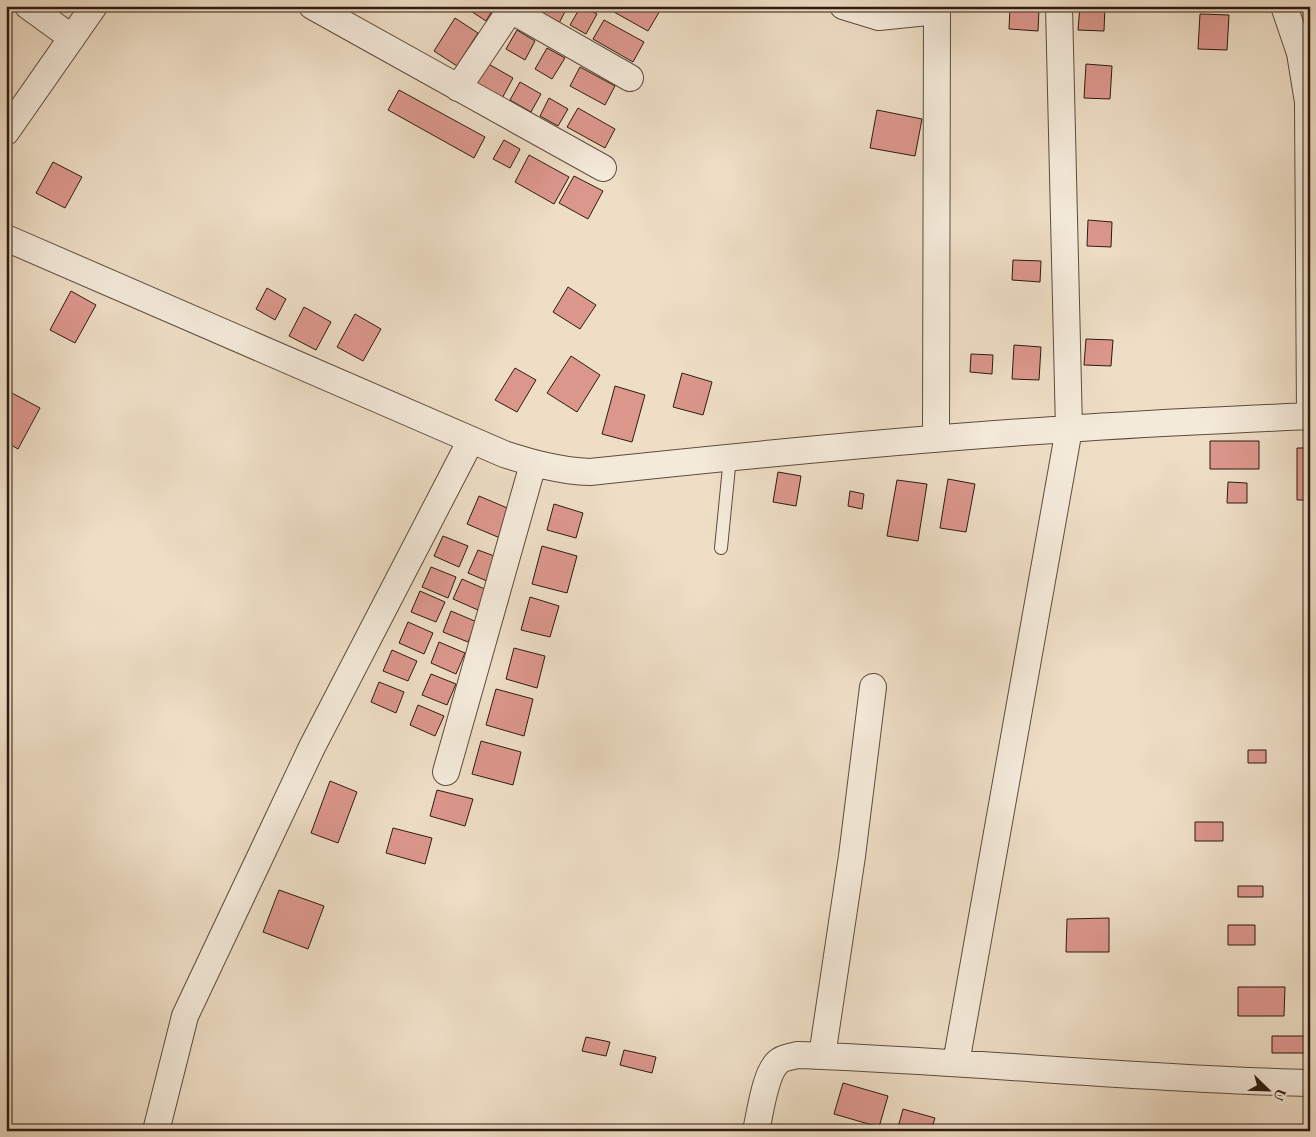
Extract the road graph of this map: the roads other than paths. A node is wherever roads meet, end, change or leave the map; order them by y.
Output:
1 (28, 6) edge
2 (94, 6) edge
3 (312, 6) edge
4 (843, 6) edge
5 (1059, 6) edge
6 (1284, 6) edge
7 (512, 8) edge
8 (936, 9) edge
9 (72, 38) junction
10 (630, 78) dead end
11 (458, 88) junction
12 (14, 104) edge
13 (6, 132) edge
14 (603, 168) dead end
15 (6, 238) edge
16 (1069, 428) junction
17 (936, 439) junction
18 (471, 440) junction
19 (730, 457) junction
20 (533, 464) junction
21 (721, 548) dead end
22 (873, 687) dead end
23 (446, 772) dead end
24 (822, 1056) junction
25 (956, 1063) junction
26 (1310, 1083) edge
27 (156, 1131) edge
28 (756, 1131) edge

1 - 9 street
2 - 9 street
3 - 11 street
4 - 8 street
5 - 16 street
6 - 16 street
7 - 10 street
7 - 11 street
8 - 17 street
9 - 12 street
11 - 14 street
12 - 13 street
15 - 18 street
16 - 17 street
16 - 25 street
17 - 19 street
18 - 20 street
18 - 27 street
19 - 20 street
19 - 21 lane
20 - 23 street
22 - 24 street
24 - 25 street
24 - 28 street
25 - 26 street

